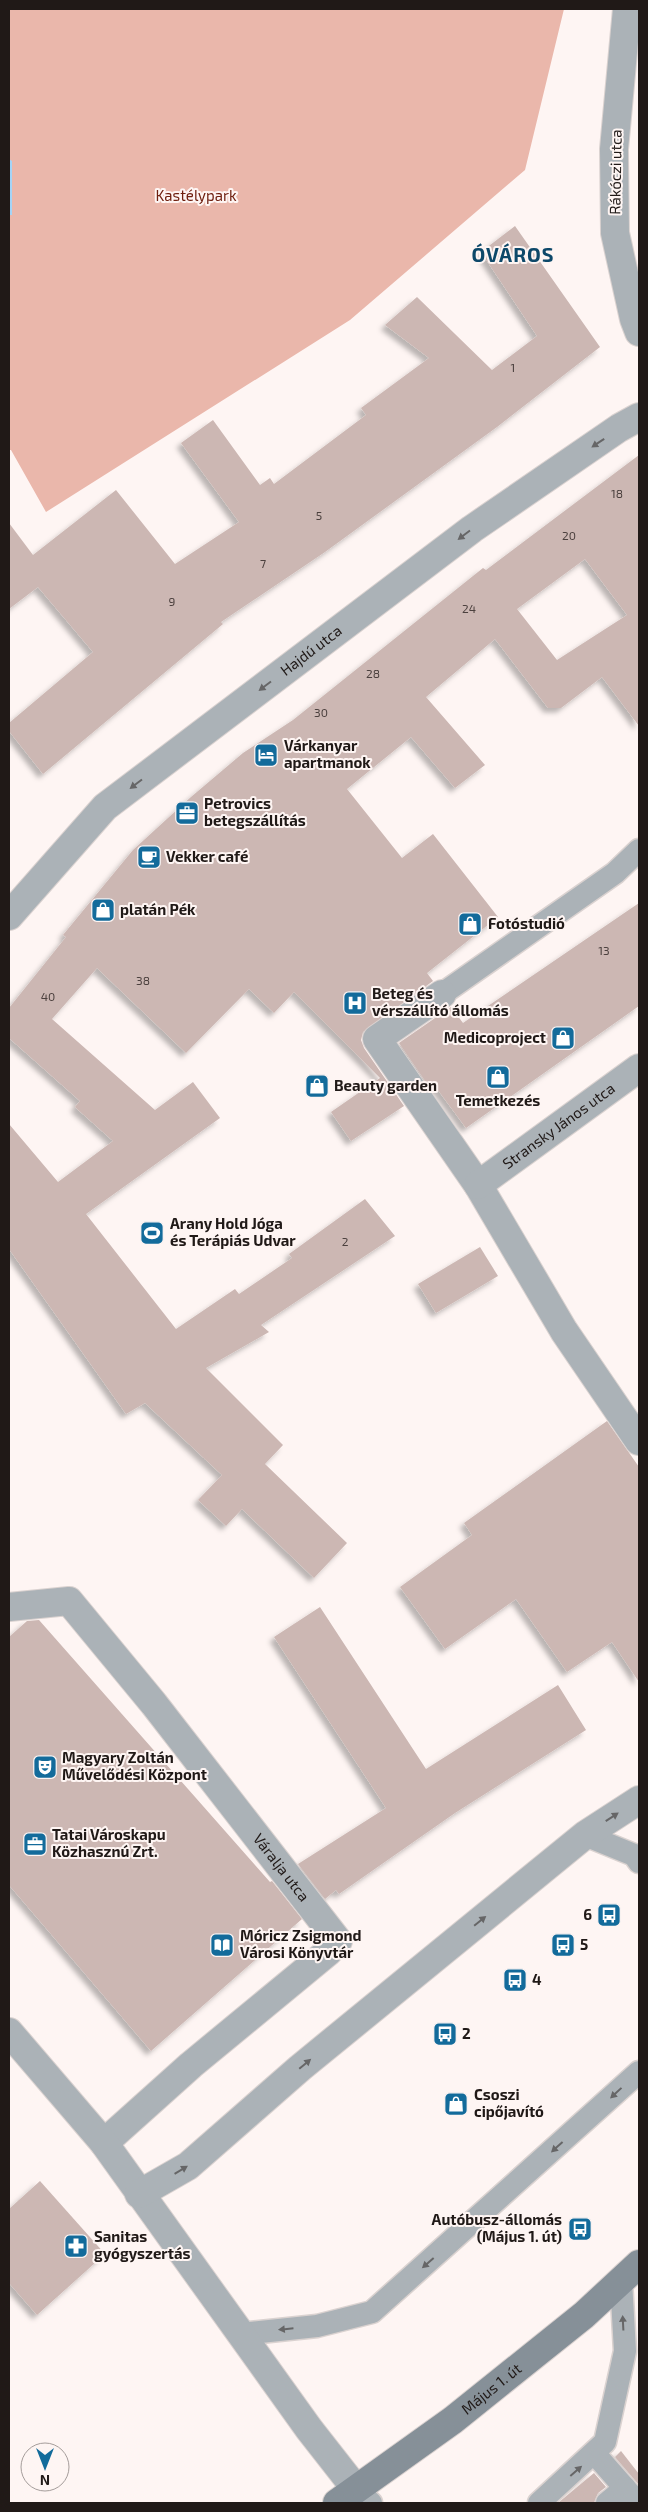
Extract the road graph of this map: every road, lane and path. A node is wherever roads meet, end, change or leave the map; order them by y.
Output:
1 (627, 9) edge
2 (639, 332) edge
3 (639, 417) edge
4 (639, 850) edge
5 (9, 916) edge
6 (442, 994) joint
7 (639, 1068) edge
8 (478, 1185) junction
9 (639, 1440) edge
10 (9, 1607) edge
11 (639, 1800) edge
12 (585, 1835) junction
13 (639, 1862) edge
14 (9, 2032) edge
15 (639, 2072) edge
16 (104, 2143) junction
17 (140, 2194) junction
18 (630, 2273) edge
19 (241, 2334) junction
20 (595, 2454) junction
21 (631, 2496) edge
22 (355, 2498) edge
23 (539, 2503) edge
24 (607, 2503) edge

1 - 2 street, Rákóczi utca
3 -> 5 street, Hajdú utca
4 - 6 lane
6 - 8 street
7 - 8 street, Stransky János utca
8 - 9 street
10 - 16 street, Váralja utca
12 -> 11 street
12 - 13 lane
17 -> 12 street
14 - 16 street
15 -> 19 lane
16 - 17 street
17 - 19 street
20 -> 18 lane
18 - 22 main road, Május 1. út
19 - 22 street
20 - 21 lane
23 -> 20 lane
21 - 24 lane

